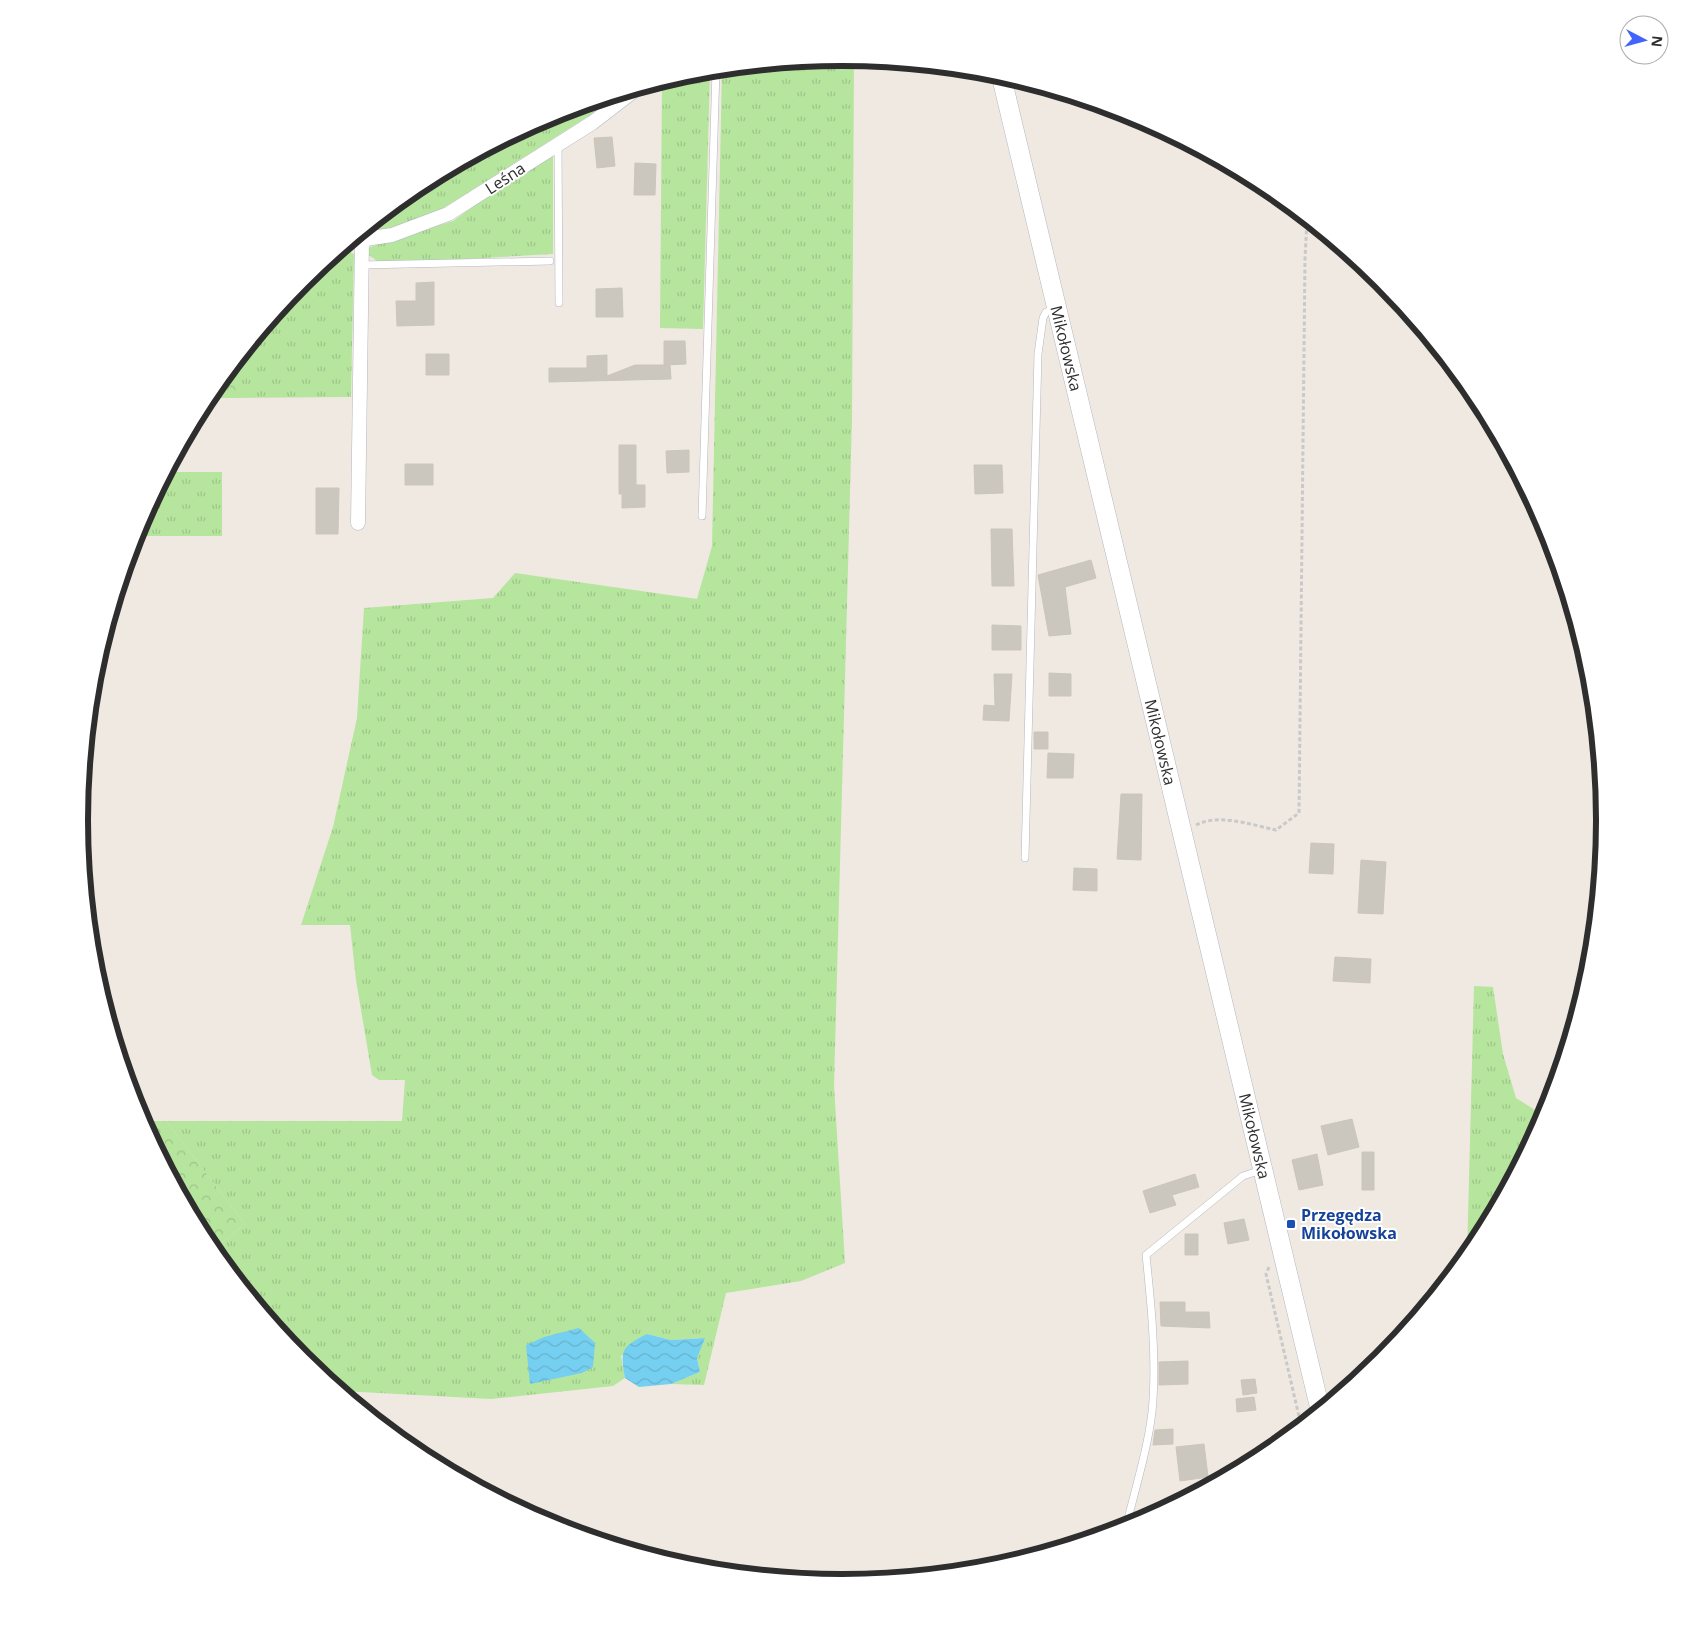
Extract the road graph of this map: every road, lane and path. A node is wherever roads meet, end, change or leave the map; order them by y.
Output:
1 (716, 78) edge
2 (1003, 84) edge
3 (623, 99) edge
4 (558, 144) junction
5 (1307, 227) edge
6 (362, 239) edge
7 (358, 243) edge
8 (550, 261) dead end
9 (362, 266) junction
10 (559, 303) dead end
11 (1058, 308) junction
12 (702, 516) dead end
13 (358, 523) dead end
14 (1183, 832) junction
15 (1024, 858) dead end
16 (1264, 1169) junction
17 (1282, 1246) junction
18 (1319, 1404) edge
19 (1300, 1419) edge
20 (1129, 1517) edge

1 - 12 lane
2 - 11 main road, Mikołowska
3 - 4 street, Leśna
4 - 6 street, Leśna
4 - 10 lane
5 - 14 path
7 - 9 street, Leśna
8 - 9 lane
9 - 13 street, Leśna
11 - 14 main road, Mikołowska
11 - 15 lane
14 - 16 main road, Mikołowska
16 - 17 main road, Mikołowska
16 - 20 lane
17 - 18 main road, Mikołowska
17 - 19 path

